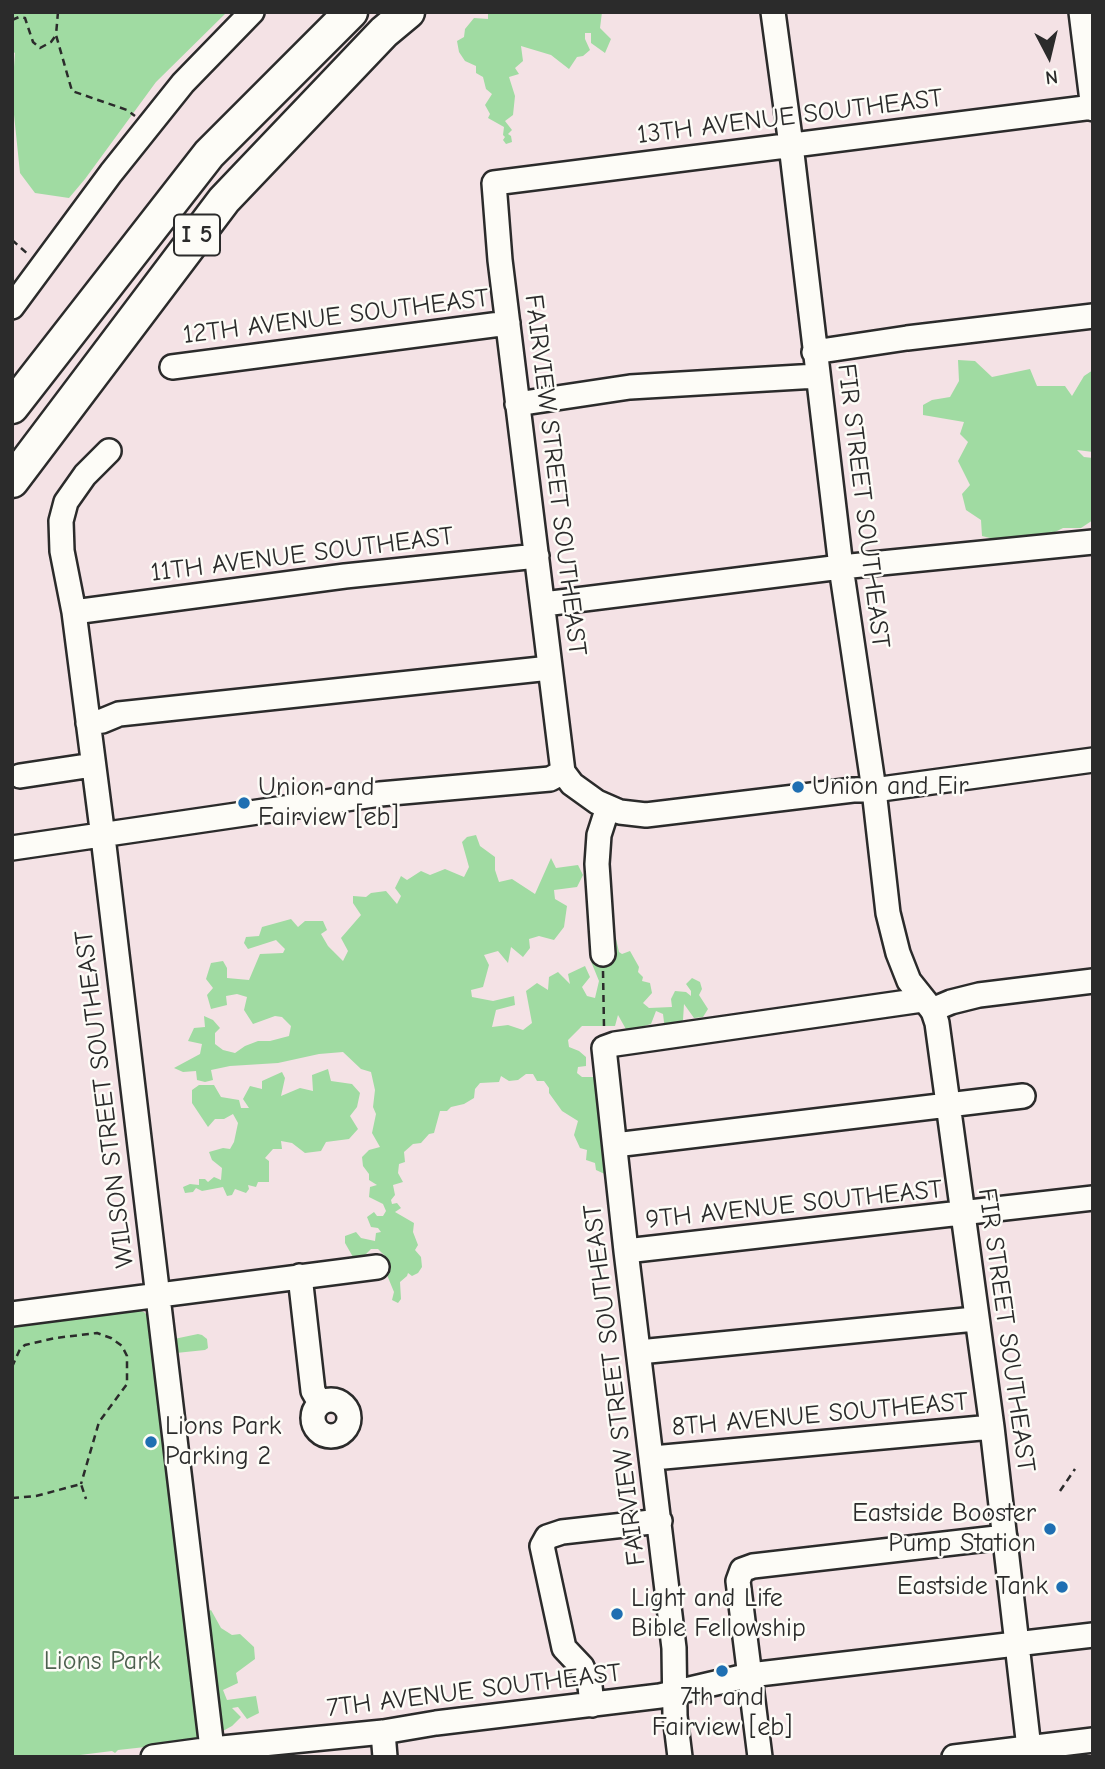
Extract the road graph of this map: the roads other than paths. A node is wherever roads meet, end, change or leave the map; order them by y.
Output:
1 (252, 12) edge
2 (351, 12) edge
3 (408, 12) edge
4 (773, 12) edge
5 (1080, 12) edge
6 (1093, 108) edge
7 (791, 145) junction
8 (494, 183) joint
9 (12, 307) edge
10 (1093, 316) edge
11 (508, 323) junction
12 (814, 352) junction
13 (172, 367) dead end
14 (817, 376) junction
15 (517, 404) junction
16 (12, 407) edge
17 (109, 451) dead end
18 (12, 481) edge
19 (1093, 542) edge
20 (537, 556) junction
21 (841, 567) junction
22 (544, 604) junction
23 (74, 612) junction
24 (550, 668) junction
25 (88, 723) junction
26 (1093, 760) edge
27 (93, 765) junction
28 (563, 772) junction
29 (20, 776) dead end
30 (874, 790) junction
31 (608, 807) junction
32 (103, 837) junction
33 (12, 848) edge
34 (603, 954) road end
35 (1093, 981) edge
36 (927, 1005) junction
37 (1023, 1096) dead end
38 (949, 1106) junction
39 (614, 1145) junction
40 (1093, 1198) edge
41 (962, 1214) junction
42 (626, 1251) junction
43 (377, 1267) dead end
44 (300, 1276) junction
45 (156, 1296) junction
46 (12, 1314) edge
47 (975, 1319) junction
48 (639, 1352) junction
49 (320, 1403) dead end
50 (992, 1427) junction
51 (653, 1458) junction
52 (660, 1521) junction
53 (1005, 1537) junction
54 (1093, 1635) edge
55 (1017, 1643) junction
56 (750, 1675) junction
57 (676, 1693) junction
58 (592, 1705) junction
59 (383, 1732) junction
60 (1093, 1740) edge
61 (212, 1753) edge
62 (1029, 1753) edge
63 (153, 1757) edge
64 (386, 1757) edge
65 (680, 1757) edge
66 (760, 1757) edge
67 (954, 1757) edge

1 - 9 street
2 - 16 highway, I 5
3 - 18 highway, I 5
4 - 7 street, FIR STREET SOUTHEAST
5 - 6 street
6 - 7 street, 13TH AVENUE SOUTHEAST
7 - 8 street, 13TH AVENUE SOUTHEAST
7 - 12 street, FIR STREET SOUTHEAST
8 - 11 street, FAIRVIEW STREET SOUTHEAST
10 - 12 street
11 - 13 street, 12TH AVENUE SOUTHEAST
11 - 15 street, FAIRVIEW STREET SOUTHEAST
12 - 14 street, FIR STREET SOUTHEAST
14 - 15 street
14 - 21 street, FIR STREET SOUTHEAST
15 - 20 street, FAIRVIEW STREET SOUTHEAST
17 - 23 street, WILSON STREET SOUTHEAST
19 - 21 street
20 - 22 street, FAIRVIEW STREET SOUTHEAST
20 - 23 street, 11TH AVENUE SOUTHEAST
21 - 22 street
21 - 30 street, FIR STREET SOUTHEAST
22 - 24 street, FAIRVIEW STREET SOUTHEAST
23 - 25 street, WILSON STREET SOUTHEAST
24 - 25 street
24 - 28 street, FAIRVIEW STREET SOUTHEAST
25 - 27 street, WILSON STREET SOUTHEAST
26 - 30 street
27 - 29 street
27 - 32 street, WILSON STREET SOUTHEAST
28 - 31 street
28 - 32 street
30 - 31 street
30 - 36 street, FIR STREET SOUTHEAST
31 - 34 street
32 - 33 street
32 - 45 street, WILSON STREET SOUTHEAST
35 - 36 street
36 - 38 street, FIR STREET SOUTHEAST
36 - 39 street, FAIRVIEW STREET SOUTHEAST
37 - 38 street
38 - 39 street
38 - 41 street, FIR STREET SOUTHEAST
39 - 42 street, FAIRVIEW STREET SOUTHEAST
40 - 41 street, 9TH AVENUE SOUTHEAST
41 - 42 street, 9TH AVENUE SOUTHEAST
41 - 47 street, FIR STREET SOUTHEAST
42 - 48 street, FAIRVIEW STREET SOUTHEAST
43 - 44 street
44 - 45 street
44 - 49 street
45 - 46 street
45 - 61 street, WILSON STREET SOUTHEAST
47 - 48 street
47 - 50 street, FIR STREET SOUTHEAST
48 - 51 street, FAIRVIEW STREET SOUTHEAST
50 - 51 street, 8TH AVENUE SOUTHEAST
50 - 53 street, FIR STREET SOUTHEAST
51 - 52 street, FAIRVIEW STREET SOUTHEAST
52 - 57 street, FAIRVIEW STREET SOUTHEAST
52 - 58 street
53 - 55 street, FIR STREET SOUTHEAST
53 - 56 street
54 - 55 street, 7TH AVENUE SOUTHEAST
55 - 56 street, 7TH AVENUE SOUTHEAST
55 - 62 street, FIR STREET SOUTHEAST
56 - 57 street, 7TH AVENUE SOUTHEAST
56 - 66 street
57 - 58 street, 7TH AVENUE SOUTHEAST
57 - 65 street, FAIRVIEW STREET SOUTHEAST
58 - 59 street, 7TH AVENUE SOUTHEAST
59 - 61 street, 7TH AVENUE SOUTHEAST
59 - 64 street
60 - 62 street
61 - 63 street, 7TH AVENUE SOUTHEAST
62 - 67 street

